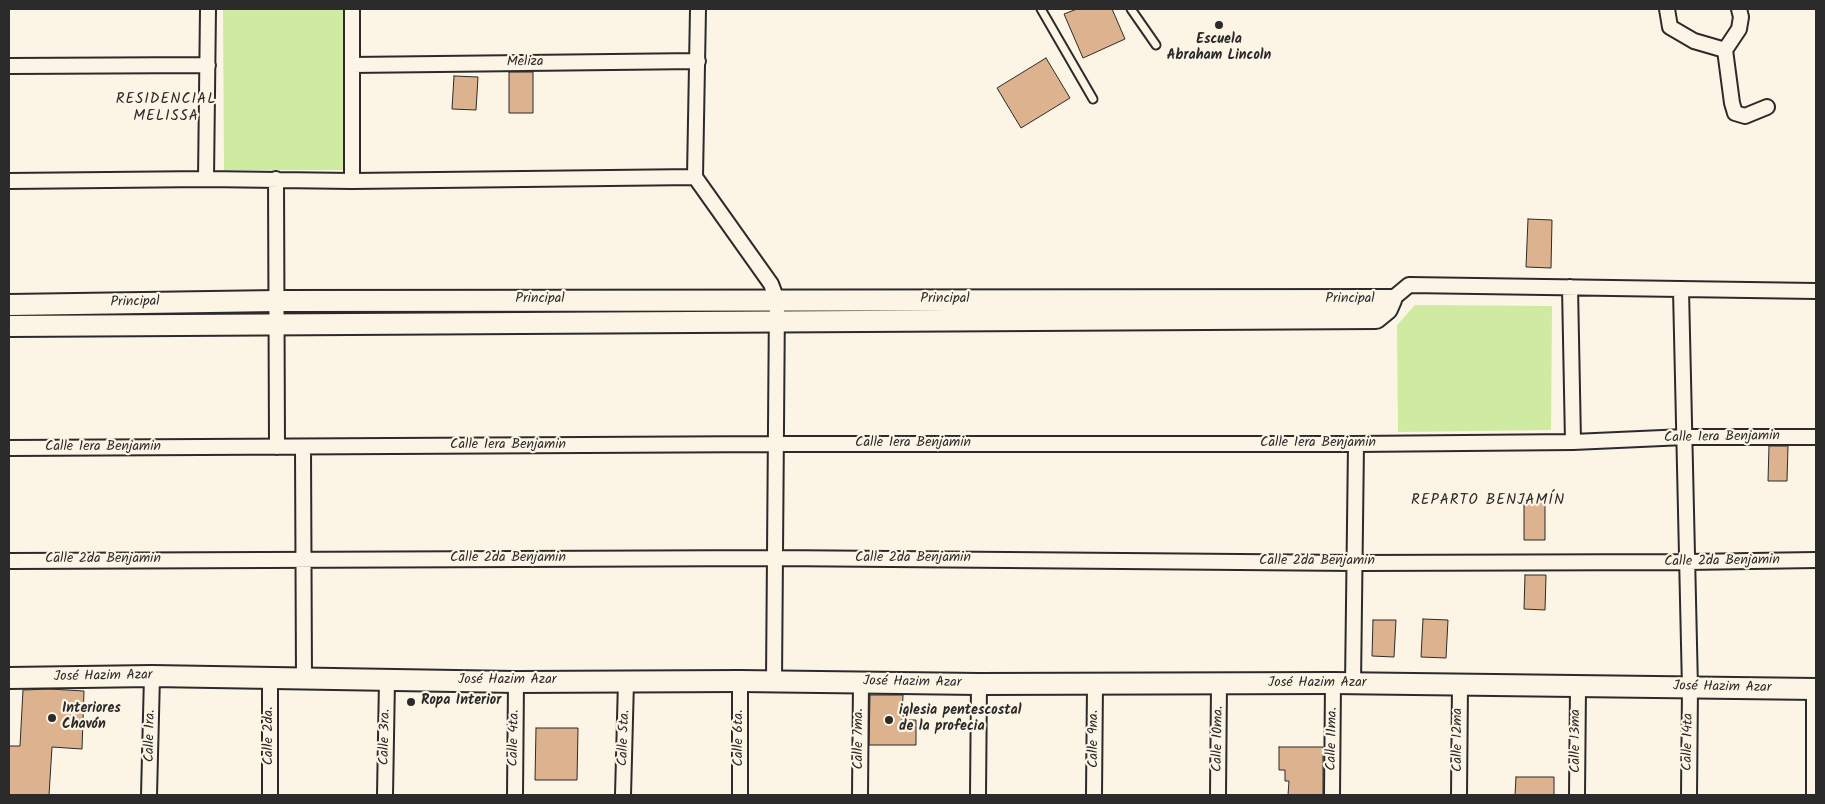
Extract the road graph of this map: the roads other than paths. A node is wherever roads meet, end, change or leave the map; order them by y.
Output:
1 (208, 9) edge
2 (352, 9) edge
3 (698, 9) edge
4 (1041, 9) edge
5 (1131, 9) edge
6 (1667, 9) edge
7 (1740, 9) edge
8 (1156, 45) dead end
9 (1725, 50) junction
10 (698, 61) junction
11 (208, 65) junction
12 (352, 65) junction
13 (9, 66) edge
14 (1092, 99) dead end
15 (1767, 107) dead end
16 (696, 177) junction
17 (206, 179) junction
18 (276, 179) junction
19 (9, 181) edge
20 (352, 181) junction
21 (1570, 287) junction
22 (1681, 290) junction
23 (1816, 291) edge
24 (777, 300) junction
25 (1391, 300) junction
26 (277, 301) junction
27 (9, 305) edge
28 (776, 322) junction
29 (277, 325) junction
30 (9, 326) edge
31 (1684, 437) junction
32 (1816, 437) edge
33 (1573, 442) junction
34 (775, 444) junction
35 (1356, 444) junction
36 (278, 447) junction
37 (9, 448) edge
38 (304, 448) junction
39 (775, 558) junction
40 (304, 559) junction
41 (1816, 560) edge
42 (9, 561) edge
43 (1687, 562) junction
44 (1355, 563) junction
45 (152, 676) junction
46 (270, 677) junction
47 (9, 678) edge
48 (304, 679) junction
49 (387, 680) junction
50 (626, 681) junction
51 (740, 681) junction
52 (774, 681) junction
53 (516, 682) junction
54 (861, 682) junction
55 (1334, 683) junction
56 (979, 684) junction
57 (1095, 684) junction
58 (1219, 684) junction
59 (1354, 684) junction
60 (1460, 685) junction
61 (1578, 687) junction
62 (1690, 688) junction
63 (1815, 689) edge
64 (150, 795) edge
65 (270, 795) edge
66 (385, 795) edge
67 (514, 795) edge
68 (623, 795) edge
69 (740, 795) edge
70 (860, 795) edge
71 (978, 795) edge
72 (1094, 795) edge
73 (1218, 795) edge
74 (1332, 795) edge
75 (1459, 795) edge
76 (1577, 795) edge
77 (1689, 795) edge
78 (1814, 795) edge

1 - 11 street
2 - 12 street
3 - 10 street
4 - 14 lane
5 - 8 lane
6 - 9 street
7 - 9 street
9 - 15 street
10 - 12 street, Meliza
10 - 16 street
11 - 13 street
11 - 17 street
12 - 20 street
16 - 20 street
16 - 24 street
17 - 18 street
17 - 19 street
18 - 20 street
18 - 26 street
21 - 22 street
21 - 25 street
21 - 33 street
22 - 23 street
22 - 31 street, Calle 14ta
24 - 25 street, Principal
24 - 26 street, Principal
24 - 28 street
25 - 28 street, Principal
26 - 27 street, Principal
26 - 29 street
28 - 29 street, Principal
28 - 34 street
29 - 30 street, Principal
29 - 36 street
31 - 32 street, Calle 1era Benjamin
31 - 33 street, Calle 1era Benjamin
31 - 43 street, Calle 14ta
33 - 35 street, Calle 1era Benjamin
34 - 35 street, Calle 1era Benjamin
34 - 38 street, Calle 1era Benjamin
34 - 39 street
35 - 44 street
36 - 37 street, Calle 1era Benjamin
36 - 38 street, Calle 1era Benjamin
38 - 40 street
39 - 40 street, Calle 2da Benjamin
39 - 44 street, Calle 2da Benjamin
39 - 52 street
40 - 42 street, Calle 2da Benjamin
40 - 48 street
41 - 43 street, Calle 2da Benjamin
43 - 44 street, Calle 2da Benjamin
43 - 62 street, Calle 14ta
44 - 59 street
45 - 46 street, José Hazim Azar
45 - 47 street, José Hazim Azar
45 - 64 street, Calle 1ra.
46 - 48 street, José Hazim Azar
46 - 65 street, Calle 2da.
48 - 49 street, José Hazim Azar
49 - 53 street, José Hazim Azar
49 - 66 street, Calle 3ra.
50 - 51 street, José Hazim Azar
50 - 53 street, José Hazim Azar
50 - 68 street, Calle 5ta.
51 - 52 street, José Hazim Azar
51 - 69 street, Calle 6ta.
52 - 54 street, José Hazim Azar
53 - 67 street, Calle 4ta.
54 - 56 street, José Hazim Azar
54 - 70 street, Calle 7ma.
55 - 58 street, José Hazim Azar
55 - 59 street, José Hazim Azar
55 - 74 street, Calle 11ma.
56 - 57 street, José Hazim Azar
56 - 71 street
57 - 58 street, José Hazim Azar
57 - 72 street, Calle 9na.
58 - 73 street, Calle 10ma.
59 - 60 street, José Hazim Azar
60 - 61 street, José Hazim Azar
60 - 75 street, Calle 12ma
61 - 62 street, José Hazim Azar
61 - 76 street, Calle 13ma
62 - 63 street, José Hazim Azar
62 - 77 street, Calle 14ta
63 - 78 street

